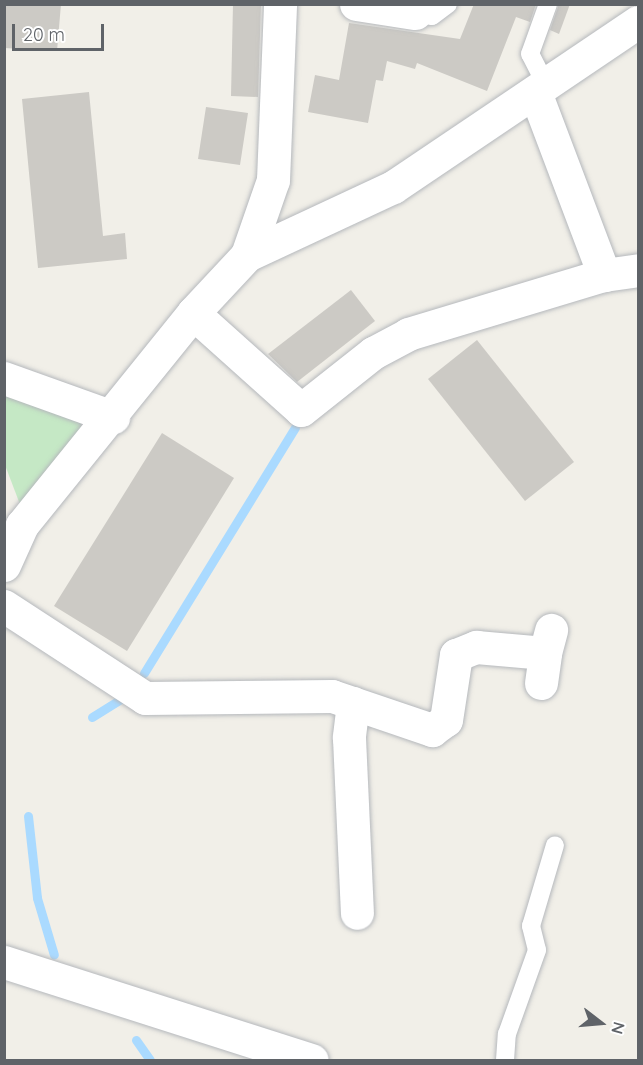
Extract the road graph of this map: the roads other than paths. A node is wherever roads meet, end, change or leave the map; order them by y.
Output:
1 (280, 4) edge
2 (356, 4) edge
3 (448, 4) edge
4 (548, 4) edge
5 (415, 14) joint
6 (639, 22) edge
7 (541, 88) junction
8 (247, 255) junction
9 (639, 270) edge
10 (604, 275) junction
11 (193, 313) junction
12 (4, 378) edge
13 (113, 417) junction
14 (13, 520) edge
15 (4, 565) edge
16 (4, 606) edge
17 (546, 655) dead end
18 (353, 703) junction
19 (555, 845) dead end
20 (357, 914) dead end
21 (4, 962) edge
22 (312, 1060) edge
23 (505, 1060) edge

1 - 8 street
2 - 5 street
3 - 5 lane
4 - 7 lane
6 - 7 street
7 - 8 street
7 - 10 street
8 - 11 street
9 - 10 street
10 - 11 street
11 - 13 street
12 - 13 street
13 - 14 street
14 - 15 street
16 - 18 street
17 - 18 street
18 - 20 street
19 - 23 lane
21 - 22 street

